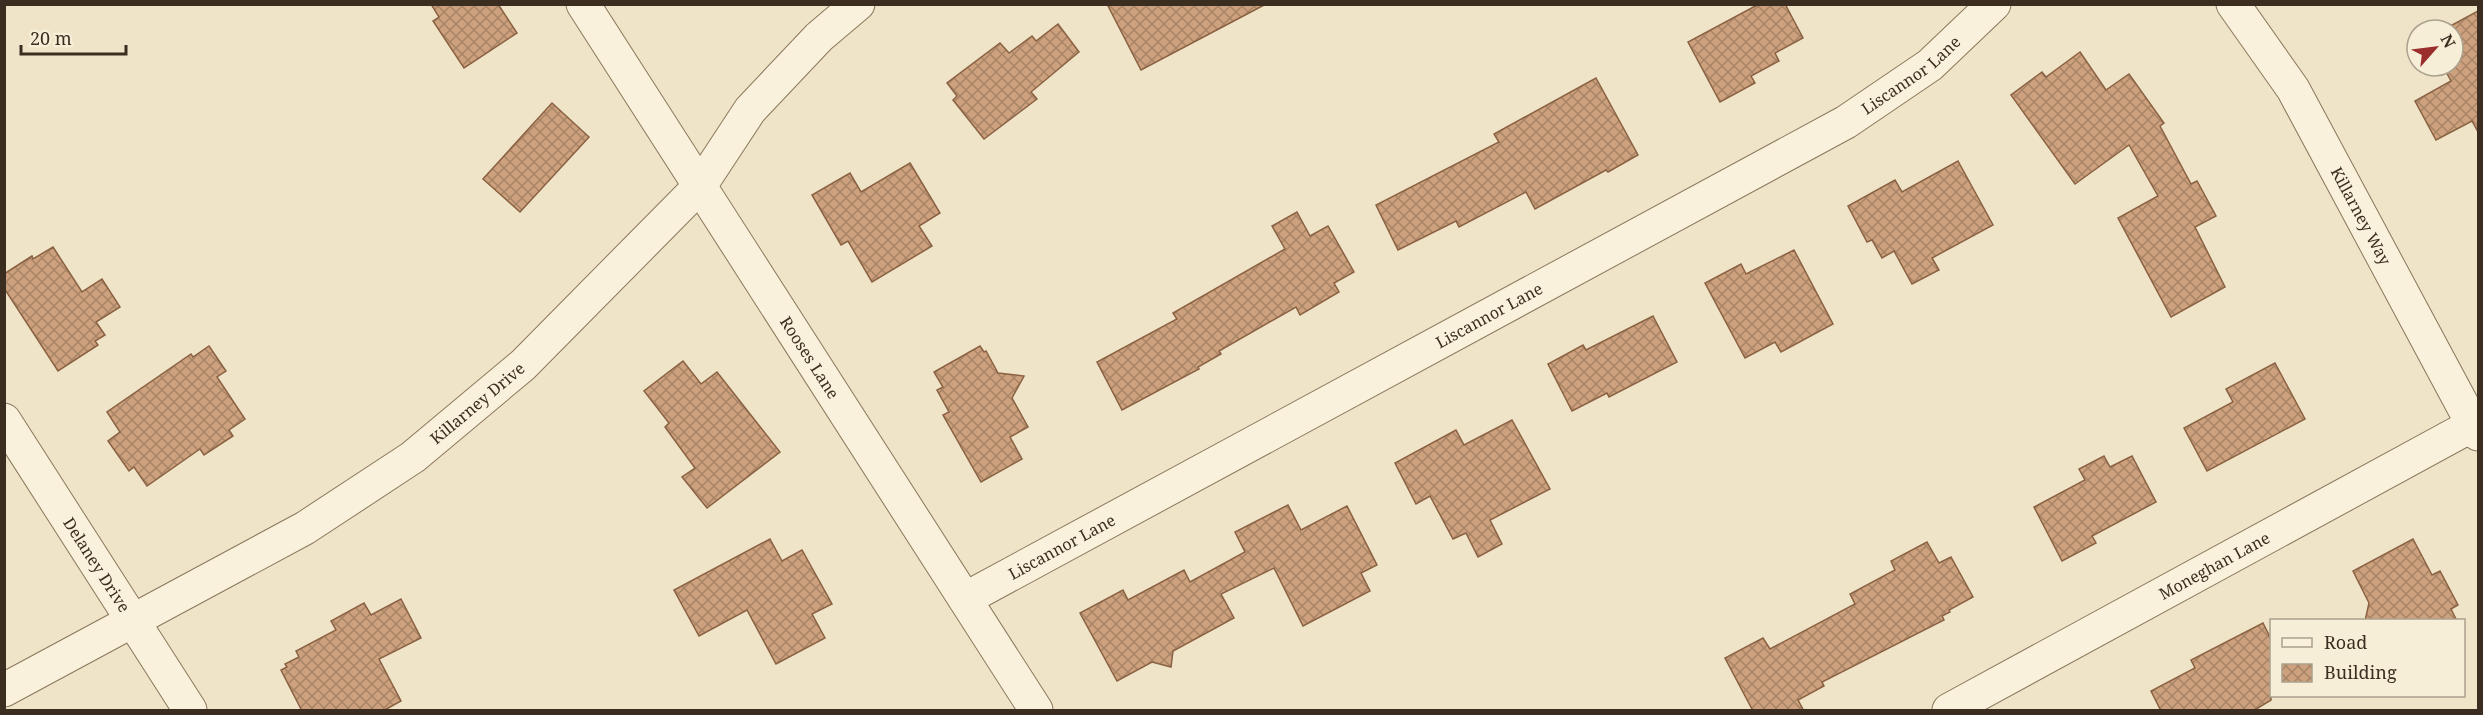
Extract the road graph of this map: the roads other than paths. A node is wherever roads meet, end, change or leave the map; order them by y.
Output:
1 (583, 4) edge
2 (858, 4) edge
3 (1994, 4) edge
4 (2233, 4) edge
5 (700, 186) junction
6 (4, 420) edge
7 (2477, 427) edge
8 (965, 599) junction
9 (133, 621) junction
10 (4, 690) edge
11 (190, 711) edge
12 (1036, 711) edge
13 (1949, 711) edge

1 - 5 street, Rooses Lane
2 - 5 street, Killarney Drive
3 - 8 street, Liscannor Lane
4 - 7 street, Killarney Way
5 - 8 street, Rooses Lane
5 - 9 street, Killarney Drive
6 - 9 street, Delaney Drive
7 - 13 street, Moneghan Lane
8 - 12 street, Rooses Lane
9 - 10 street, Killarney Drive
9 - 11 street, Delaney Drive

